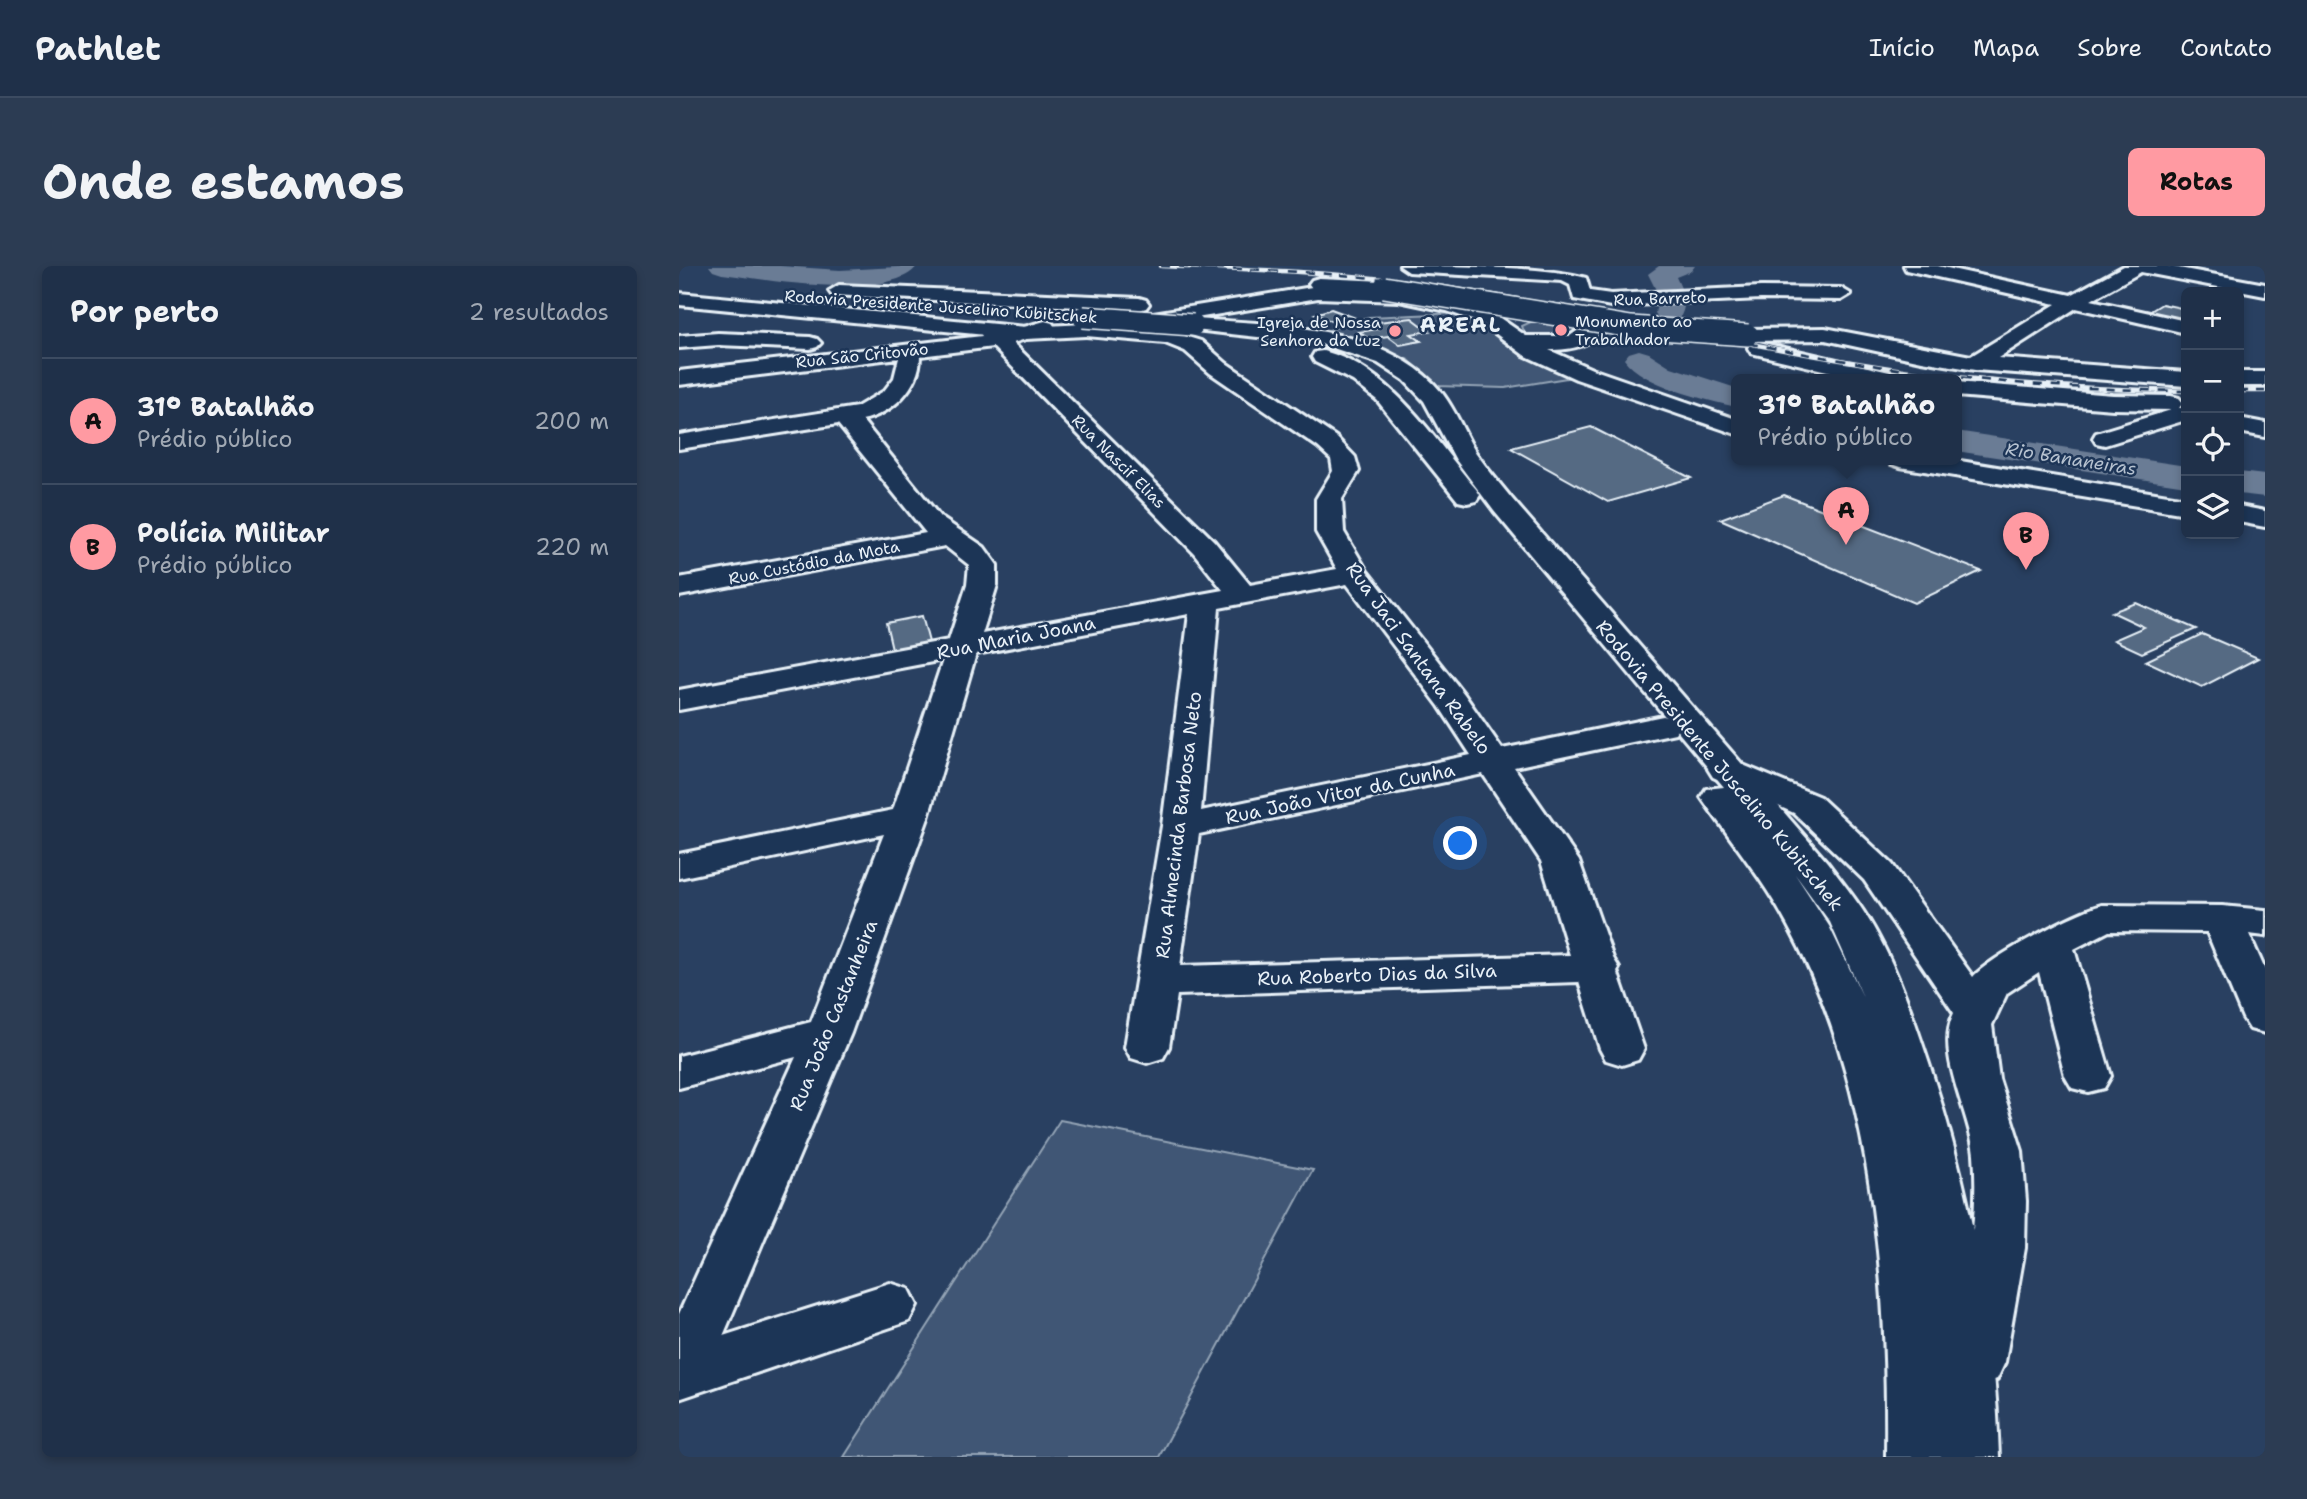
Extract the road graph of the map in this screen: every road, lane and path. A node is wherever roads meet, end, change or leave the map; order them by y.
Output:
1 (1341, 266) edge
2 (1409, 266) edge
3 (1913, 266) edge
4 (2138, 266) edge
5 (1506, 268) edge
6 (1832, 275) dead end
7 (679, 286) edge
8 (1316, 287) junction
9 (814, 289) dead end
10 (2265, 290) edge
11 (679, 299) edge
12 (2073, 302) junction
13 (1173, 304) junction
14 (1549, 312) junction
15 (1125, 319) junction
16 (1084, 323) junction
17 (1198, 325) junction
18 (1863, 326) junction
19 (2181, 326) edge
20 (1587, 327) junction
21 (1036, 330) junction
22 (987, 333) junction
23 (1511, 334) junction
24 (679, 342) edge
25 (897, 351) junction
26 (1975, 363) junction
27 (1869, 374) edge
28 (679, 378) edge
29 (2181, 379) edge
30 (2244, 379) edge
31 (2265, 379) edge
32 (1962, 389) edge
33 (2181, 410) edge
34 (2181, 411) edge
35 (1731, 412) edge
36 (844, 418) junction
37 (1731, 425) edge
38 (2105, 438) dead end
39 (679, 442) edge
40 (1962, 458) edge
41 (1937, 465) edge
42 (2181, 492) edge
43 (2244, 503) edge
44 (2181, 505) edge
45 (2265, 506) edge
46 (2244, 515) edge
47 (2265, 519) edge
48 (950, 537) junction
49 (1354, 574) junction
50 (679, 587) edge
51 (1243, 595) junction
52 (1205, 602) junction
53 (963, 647) junction
54 (679, 700) edge
55 (1663, 726) junction
56 (1494, 761) junction
57 (1726, 769) junction
58 (909, 818) junction
59 (1181, 826) junction
60 (679, 866) edge
61 (2244, 921) edge
62 (2052, 944) junction
63 (1598, 968) junction
64 (1157, 981) junction
65 (1976, 1013) junction
66 (2265, 1018) edge
67 (829, 1033) junction
68 (1147, 1047) dead end
69 (1622, 1049) dead end
70 (679, 1072) edge
71 (2088, 1076) dead end
72 (890, 1306) dead end
73 (679, 1374) edge
74 (1971, 1395) junction
75 (1915, 1457) edge
76 (1971, 1457) edge

1 - 8 main road
2 - 5 main road, Rua Barreto
3 - 12 main road
4 - 10 main road
4 - 12 main road
5 - 18 main road, Rua Barreto
6 - 18 main road
7 - 16 main road, Rodovia Presidente Juscelino Kubitschek
8 - 13 main road
8 - 14 main road
8 - 14 main road, bridge
8 - 15 main road
8 - 23 main road
9 - 13 main road
11 - 22 main road
12 - 19 main road
12 - 26 main road
13 - 15 main road
14 - 18 main road, bridge
14 - 20 main road
14 - 23 main road
15 - 16 main road
15 - 21 main road
16 - 17 main road, Rodovia Presidente Juscelino Kubitschek, bridge
16 - 21 main road
16 - 49 main road, Rua Jaci Santana Rabelo
17 - 55 main road, Rodovia Presidente Juscelino Kubitschek
17 - 57 main road, Rodovia Presidente Juscelino Kubitschek
18 - 26 main road
20 - 23 main road
20 - 27 main road
20 - 35 main road
21 - 22 main road, Rua São Critovão
21 - 22 main road
22 - 25 main road, Rua São Critovão
22 - 51 main road, Rua Nascif Elias
23 - 37 main road
24 - 25 main road
25 - 28 main road, Rua São Critovão
25 - 36 main road
26 - 29 main road
30 - 31 main road
32 - 33 main road
34 - 38 main road
36 - 39 main road
36 - 48 main road
40 - 42 main road
41 - 44 main road
43 - 45 main road
46 - 47 main road
48 - 50 main road, Rua Custódio da Mota
48 - 53 main road, Rua João Castanheira
49 - 51 main road, Rua Maria Joana
49 - 56 main road, Rua Jaci Santana Rabelo
51 - 52 main road, Rua Maria Joana
52 - 53 main road, Rua Maria Joana
52 - 59 main road, Rua Almecinda Barbosa Neto
53 - 54 main road, Rua Maria Joana
53 - 58 main road, Rua João Castanheira
55 - 56 main road, Rua João Vitor da Cunha
55 - 75 main road, Rodovia Presidente Juscelino Kubitschek
56 - 59 main road, Rua João Vitor da Cunha
56 - 63 main road, Rua Jaci Santana Rabelo
57 - 65 main road
57 - 74 main road, Rodovia Presidente Juscelino Kubitschek
58 - 60 main road
58 - 67 main road, Rua João Castanheira
59 - 64 main road, Rua Almecinda Barbosa Neto
61 - 62 main road
61 - 66 main road
62 - 65 main road
62 - 71 main road
63 - 64 main road, Rua Roberto Dias da Silva
63 - 69 main road, Rua Jaci Santana Rabelo
64 - 68 main road, Rua Almecinda Barbosa Neto
65 - 74 main road
67 - 70 main road
67 - 73 main road, Rua João Castanheira
72 - 73 main road
74 - 76 main road, Rodovia Presidente Juscelino Kubitschek

